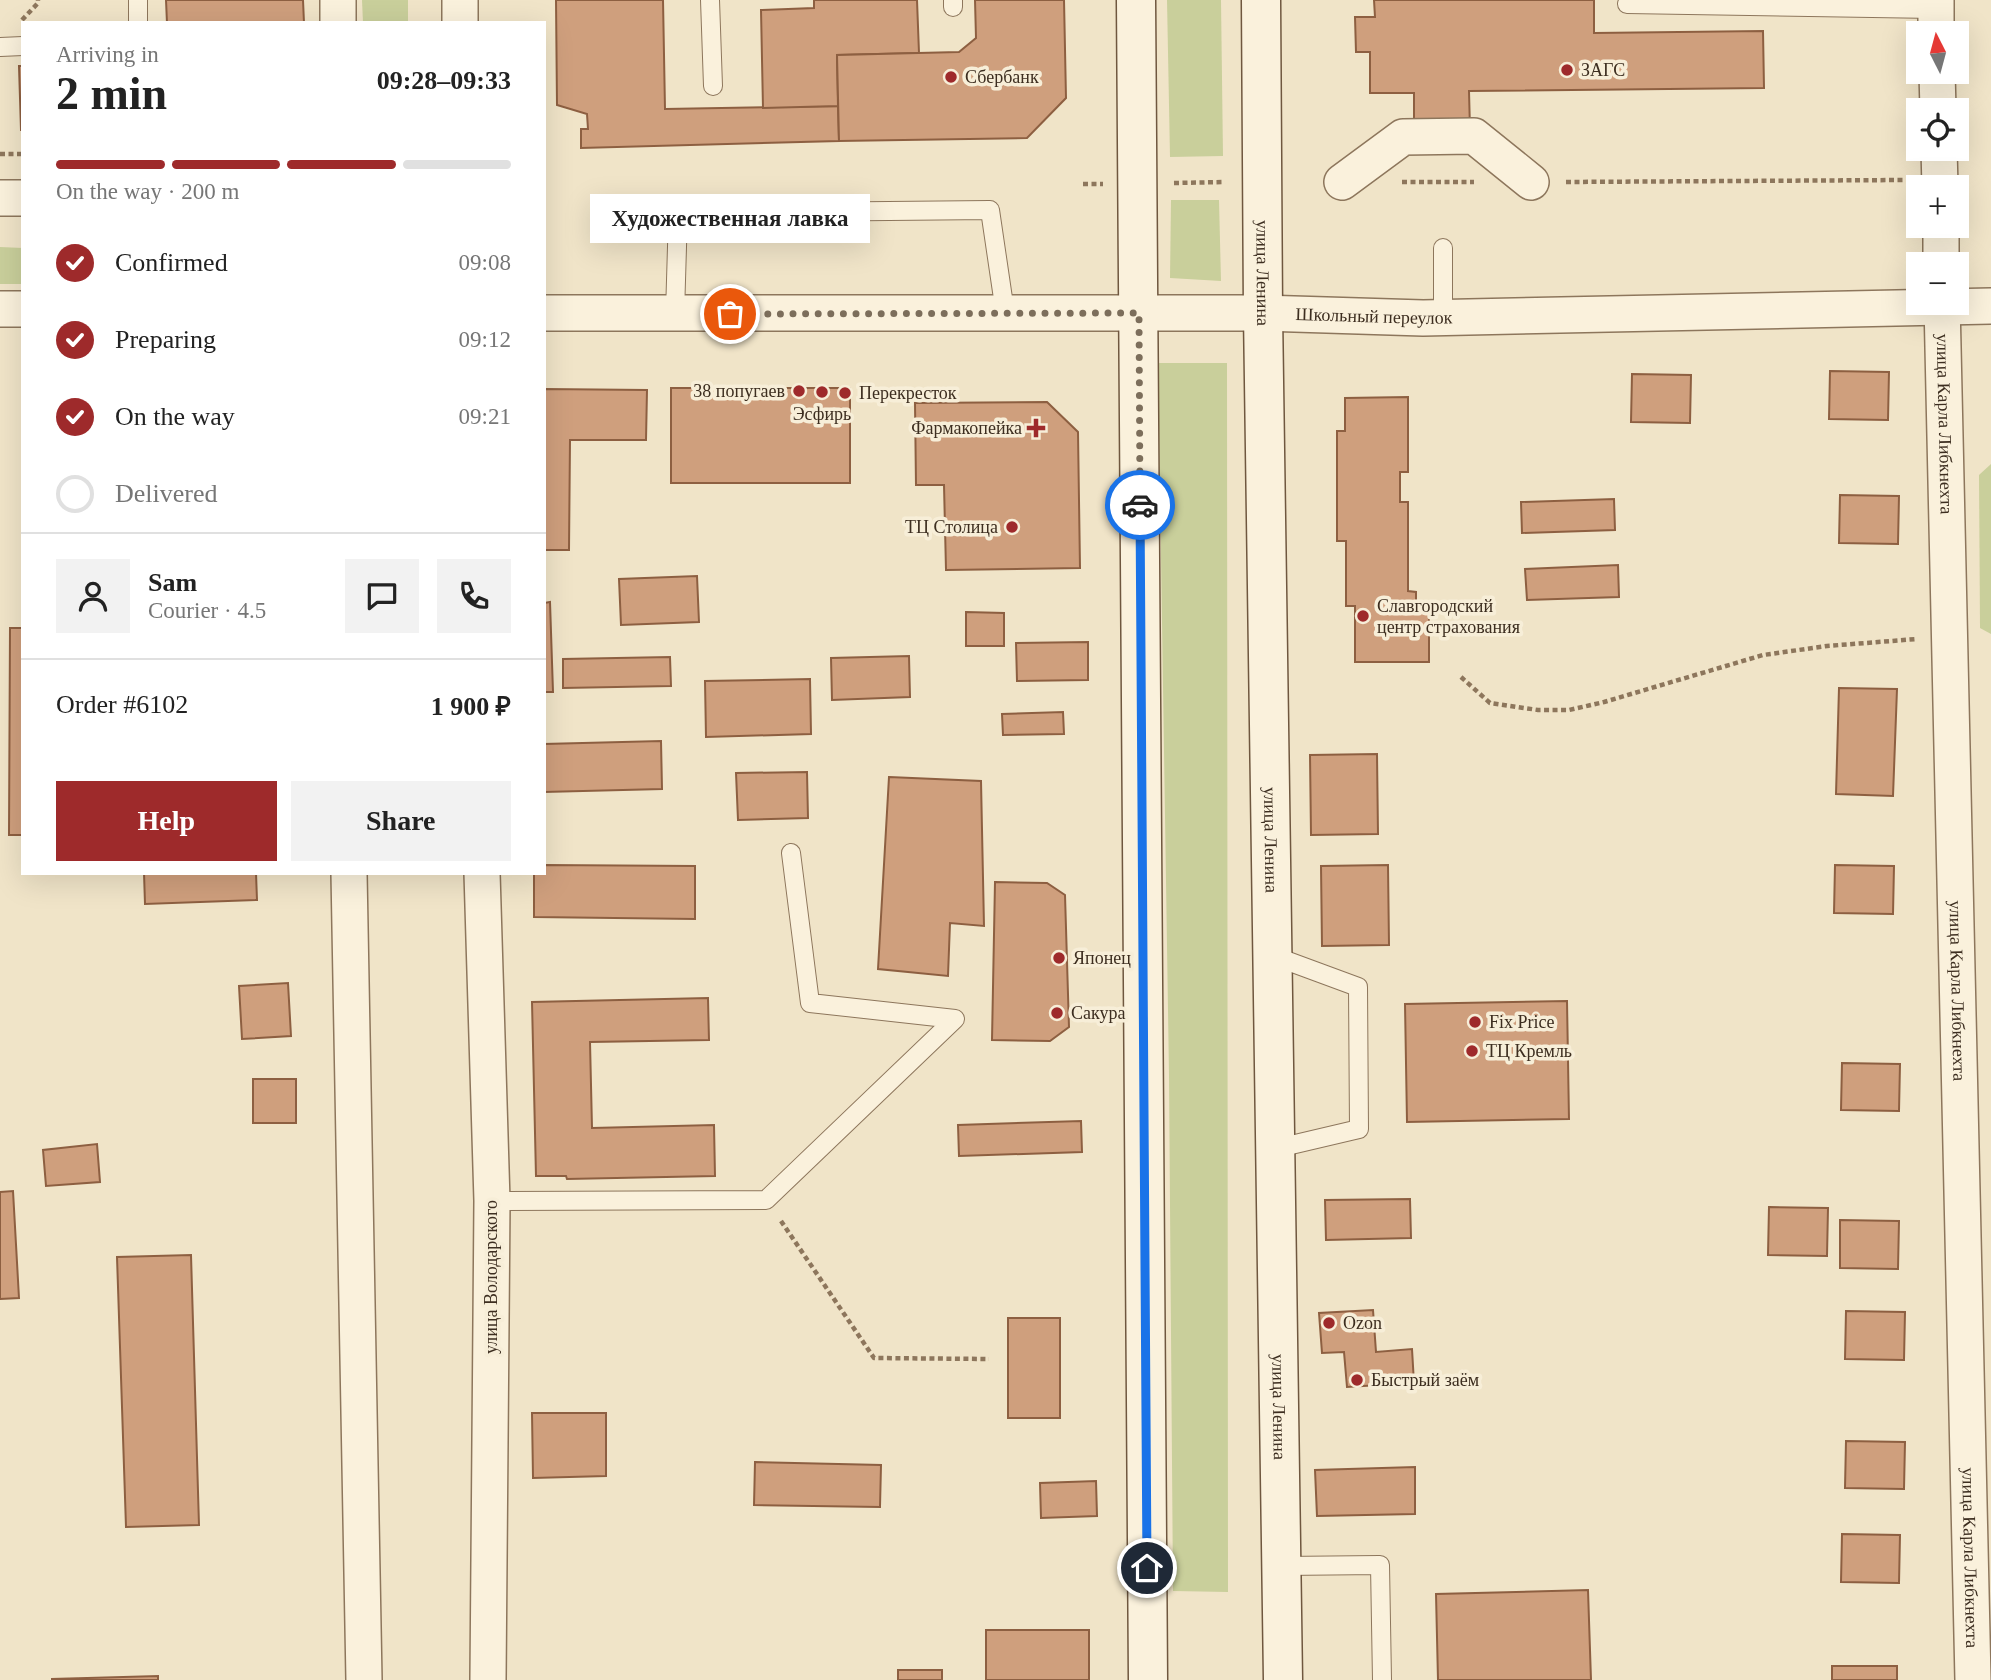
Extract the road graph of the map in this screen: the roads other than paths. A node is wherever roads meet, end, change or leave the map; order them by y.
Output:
1 (138, 0) edge
2 (338, 0) edge
3 (460, 0) edge
4 (710, 0) edge
5 (1136, 0) edge
6 (1261, 0) edge
7 (1627, 4) dead end
8 (1936, 14) edge
9 (138, 21) edge
10 (338, 21) edge
11 (460, 21) edge
12 (21, 46) edge
13 (0, 47) edge
14 (713, 86) dead end
15 (1342, 182) dead end
16 (1531, 182) dead end
17 (0, 198) edge
18 (21, 198) edge
19 (1443, 248) dead end
20 (1906, 305) edge
21 (1969, 305) edge
22 (1991, 306) edge
23 (0, 309) edge
24 (21, 309) edge
25 (546, 313) edge
26 (1005, 313) junction
27 (1139, 313) junction
28 (1263, 313) junction
29 (675, 314) junction
30 (1942, 315) edge
31 (1443, 318) junction
32 (791, 853) dead end
33 (349, 875) edge
34 (482, 875) edge
35 (1274, 956) junction
36 (1275, 1149) junction
37 (492, 1201) junction
38 (1282, 1566) junction
39 (364, 1680) edge
40 (488, 1680) edge
41 (1148, 1680) edge
42 (1283, 1680) edge
43 (1382, 1680) edge
44 (1973, 1680) edge

1 - 9 lane
2 - 10 street
3 - 11 street
4 - 14 lane
5 - 27 street
6 - 28 street, улица Ленина
7 - 8 lane
12 - 13 lane
15 - 16 street
17 - 18 street
19 - 31 lane
20 - 31 street, Школьный переулок
21 - 22 street, Школьный переулок
23 - 24 street
25 - 29 street, Школьный переулок
26 - 27 street, Школьный переулок
26 - 29 street, Школьный переулок
26 - 29 lane
27 - 28 street, Школьный переулок
27 - 41 street
28 - 31 street, Школьный переулок
28 - 35 street, улица Ленина
30 - 44 street, улица Карла Либкнехта
32 - 37 lane
33 - 39 street
34 - 37 street, улица Володарского
35 - 36 street, улица Ленина
35 - 36 lane
36 - 38 street, улица Ленина
37 - 40 street, улица Володарского
38 - 42 street, улица Ленина
38 - 43 lane

